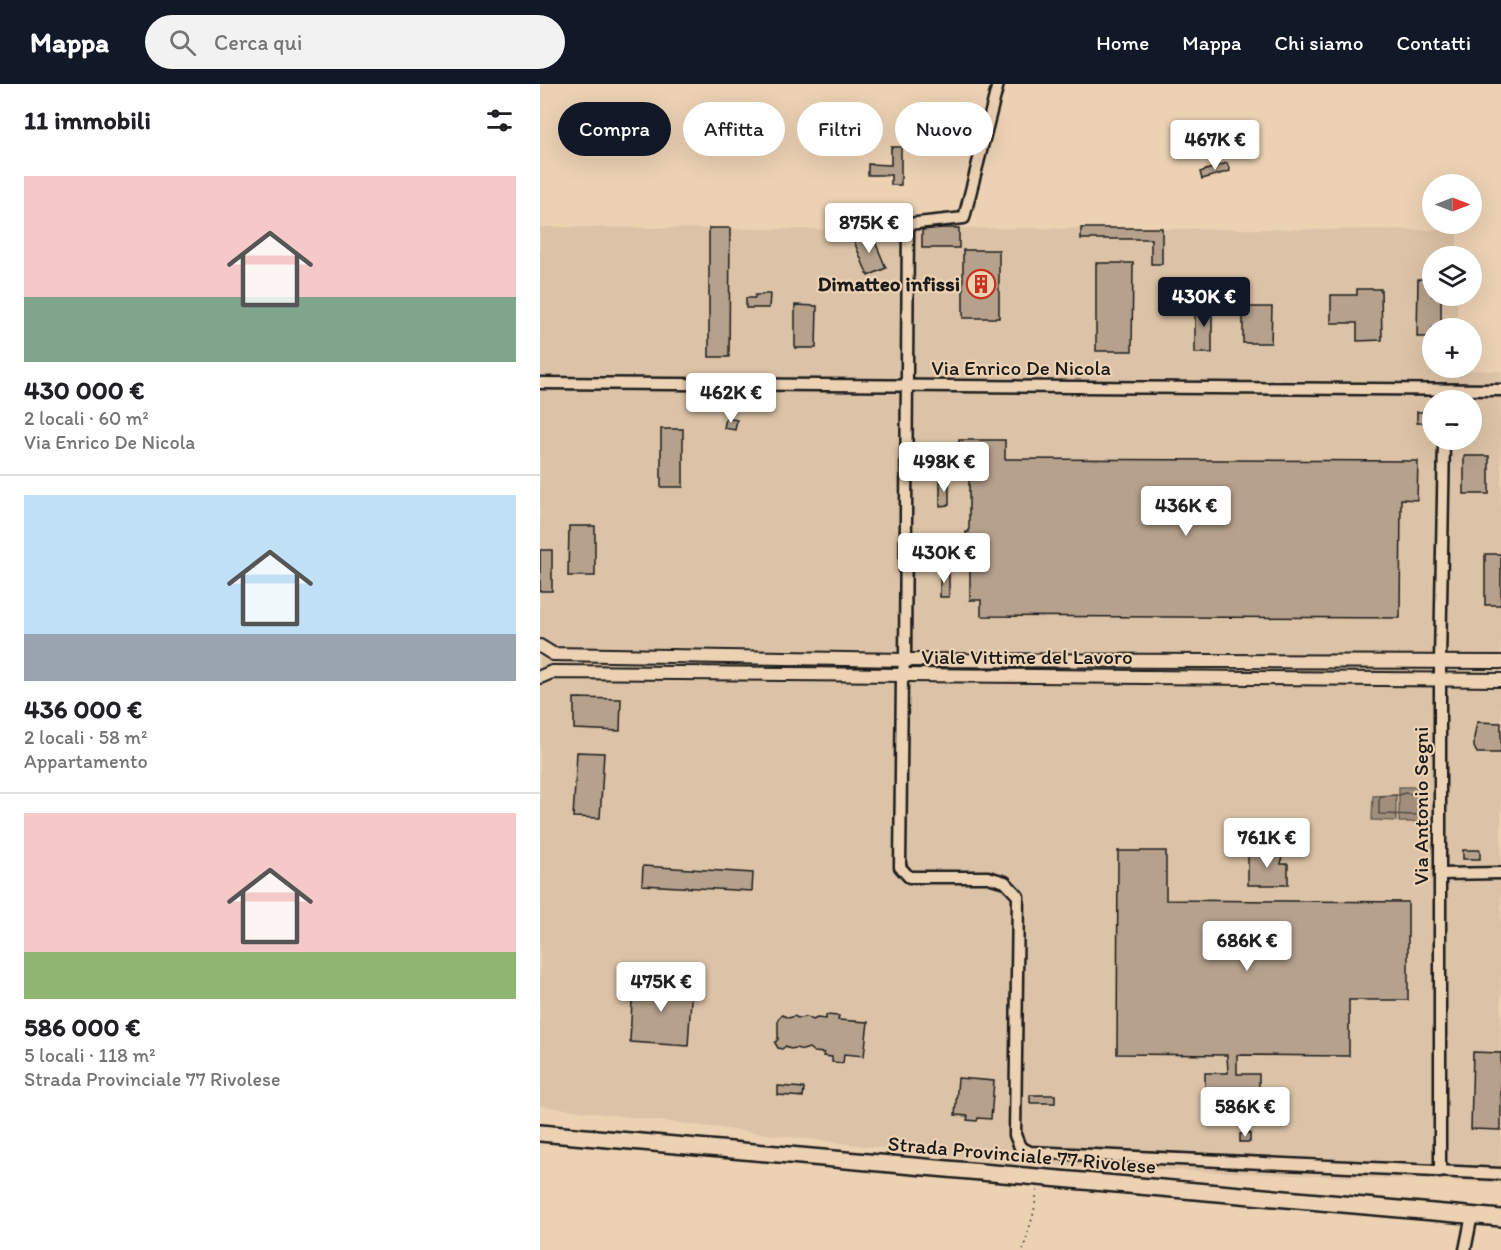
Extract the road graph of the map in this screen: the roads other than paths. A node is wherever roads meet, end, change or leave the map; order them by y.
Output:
1 (998, 84) edge
2 (540, 383) edge
3 (906, 387) junction
4 (1501, 390) edge
5 (1482, 392) edge
6 (1422, 395) edge
7 (1444, 450) edge
8 (540, 646) edge
9 (904, 660) junction
10 (1440, 662) junction
11 (1501, 662) edge
12 (902, 676) junction
13 (540, 677) edge
14 (1440, 680) junction
15 (1501, 680) edge
16 (1501, 873) edge
17 (1440, 874) junction
18 (540, 1133) edge
19 (1440, 1172) junction
20 (1501, 1174) edge
21 (1472, 1215) junction
22 (1501, 1218) edge
23 (1465, 1250) edge

1 - 3 street
2 - 3 street, Via Enrico De Nicola
3 - 6 street, Via Enrico De Nicola
3 - 9 street
4 - 5 street, Via Enrico De Nicola
7 - 10 street, Via Antonio Segni
8 - 9 street, Viale Vittime del Lavoro
9 - 10 street, Viale Vittime del Lavoro
9 - 12 street
10 - 11 street, Viale Vittime del Lavoro
10 - 14 street, Via Antonio Segni
12 - 13 street, Viale Vittime del Lavoro
12 - 14 street, Viale Vittime del Lavoro
12 - 19 street
14 - 15 street, Viale Vittime del Lavoro
14 - 17 street, Via Antonio Segni
16 - 17 street
17 - 19 street, Via Antonio Segni
18 - 21 main road, Strada Provinciale 77 Rivolese
19 - 20 street
21 - 22 main road, Strada Provinciale 77 Rivolese
21 - 23 street

